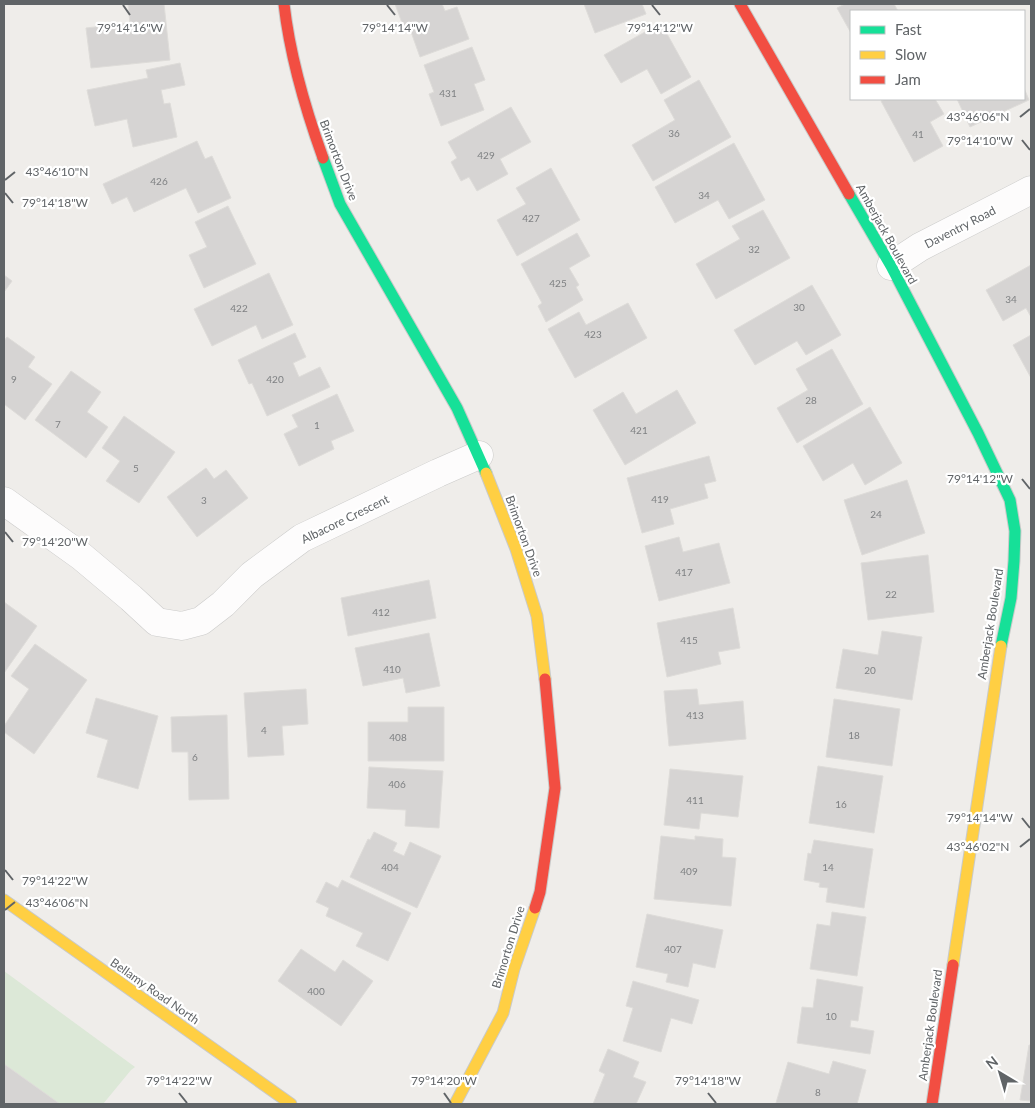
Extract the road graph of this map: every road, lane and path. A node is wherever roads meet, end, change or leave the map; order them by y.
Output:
1 (284, 4) edge
2 (740, 4) edge
3 (1031, 190) edge
4 (891, 266) junction
5 (479, 456) junction
6 (4, 501) edge
7 (4, 900) edge
8 (291, 1104) edge
9 (455, 1104) edge
10 (932, 1104) edge

1 - 5 street, Brimorton Drive
2 - 4 street, Amberjack Boulevard
3 - 4 street, Daventry Road
4 - 10 street, Amberjack Boulevard
5 - 6 street, Albacore Crescent
5 - 9 street, Brimorton Drive
7 - 8 street, Bellamy Road North

